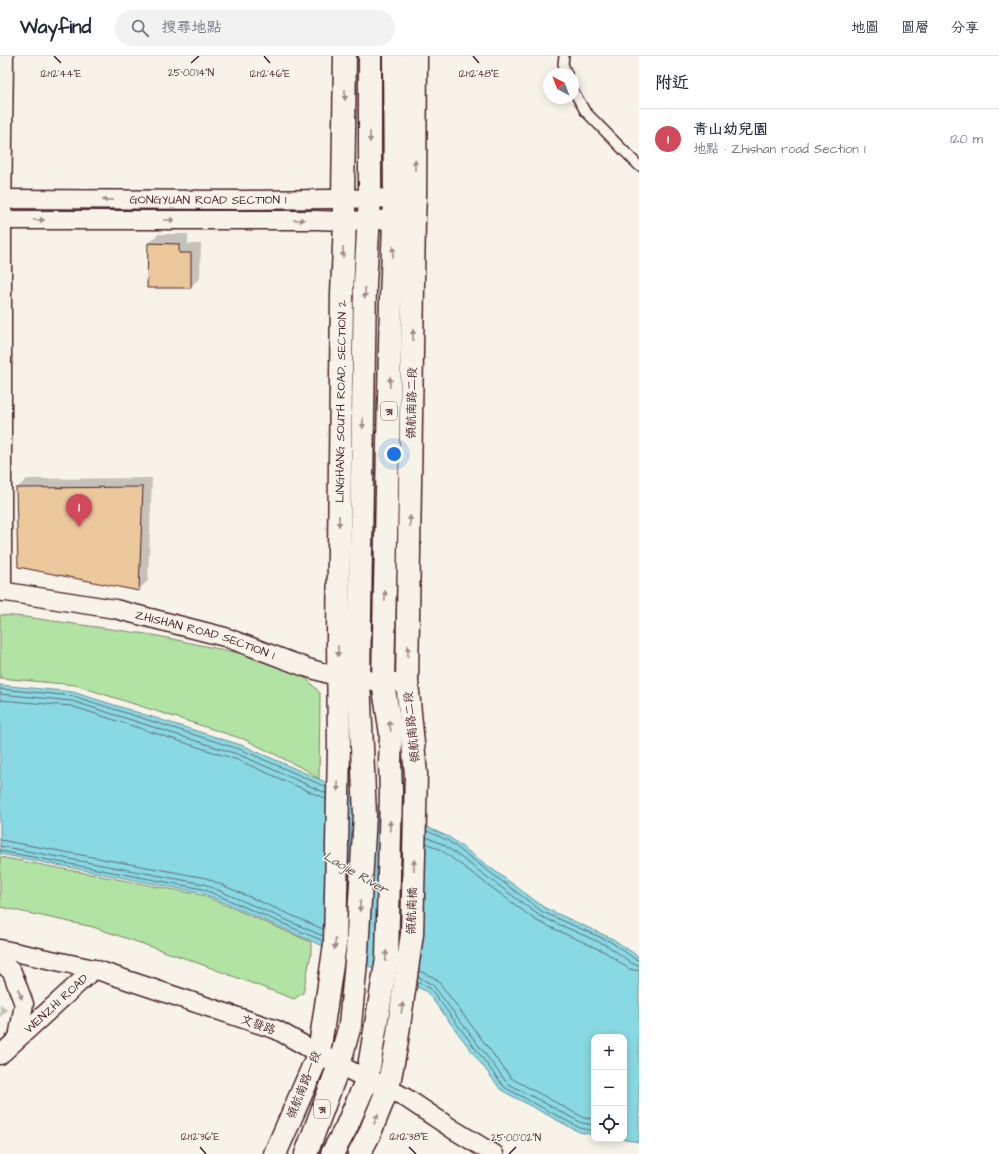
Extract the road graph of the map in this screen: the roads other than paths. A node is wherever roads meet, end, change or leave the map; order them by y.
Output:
1 (4, 56) edge
2 (345, 56) edge
3 (370, 56) edge
4 (394, 56) edge
5 (416, 56) edge
6 (564, 56) edge
7 (565, 68) edge
8 (579, 100) edge
9 (639, 166) edge
10 (370, 198) junction
11 (1, 199) edge
12 (343, 199) junction
13 (405, 208) junction
14 (1, 220) edge
15 (368, 220) junction
16 (344, 221) junction
17 (1, 592) edge
18 (349, 678) junction
19 (383, 682) junction
20 (407, 682) junction
21 (390, 764) joint
22 (416, 774) joint
23 (0, 949) edge
24 (0, 961) edge
25 (94, 969) junction
26 (324, 1013) joint
27 (18, 1038) junction
28 (319, 1053) junction
29 (0, 1054) edge
30 (340, 1065) junction
31 (367, 1079) junction
32 (388, 1088) junction
33 (275, 1154) edge
34 (306, 1154) edge
35 (332, 1154) edge
36 (359, 1154) edge
37 (494, 1154) edge

1 - 11 street
2 -> 12 street, LINGHANG SOUTH ROAD, SECTION 2 / 31
3 -> 10 street, 31
4 - 13 street, 領航南路二段 / 31
13 -> 5 street, 領航南路二段 / 31
6 - 7 lane
8 - 9 lane
10 - 12 street, GONGYUAN ROAD SECTION 1
10 - 13 street, GONGYUAN ROAD SECTION 1
10 - 15 street, 31
12 -> 11 street, GONGYUAN ROAD SECTION 1
11 - 14 street
12 - 16 street, LINGHANG SOUTH ROAD, SECTION 2 / 31
13 - 15 street, GONGYUAN ROAD SECTION 1
19 -> 13 street, 領航南路二段 / 31
20 -> 13 street, 領航南路二段 / 31
14 -> 16 street, GONGYUAN ROAD SECTION 1
14 - 17 street
15 - 16 street, GONGYUAN ROAD SECTION 1
15 -> 18 street, 31
16 -> 18 street, LINGHANG SOUTH ROAD, SECTION 2 / 31
17 - 18 street, ZHISHAN ROAD SECTION 1
18 - 19 street, ZHISHAN ROAD SECTION 1
18 -> 26 street, LINGHANG SOUTH ROAD, SECTION 2 / 31
18 -> 30 street, 領航南路一段 / 31
19 - 20 street, ZHISHAN ROAD SECTION 1
21 -> 19 street, 領航南路二段 / 31
20 - 22 street, 領航南路二段 / 31
31 -> 21 street, 領航南橋 / 31
32 -> 22 street, 領航南橋 / 31
23 - 25 street, 文發路
24 -> 27 street
25 - 27 street, WENZHI ROAD
25 - 28 street, 文發路
26 - 28 street, 領航南路一段 / 31
27 - 29 street, WENZHI ROAD
28 - 30 street, 文發路
28 - 33 street, 領航南路一段 / 31
30 - 31 street, 文發路
30 - 34 street, 領航南路一段 / 31
31 - 32 street, 文發路
31 - 35 street, 31
36 -> 32 street, 31
32 - 37 street, 文發路

